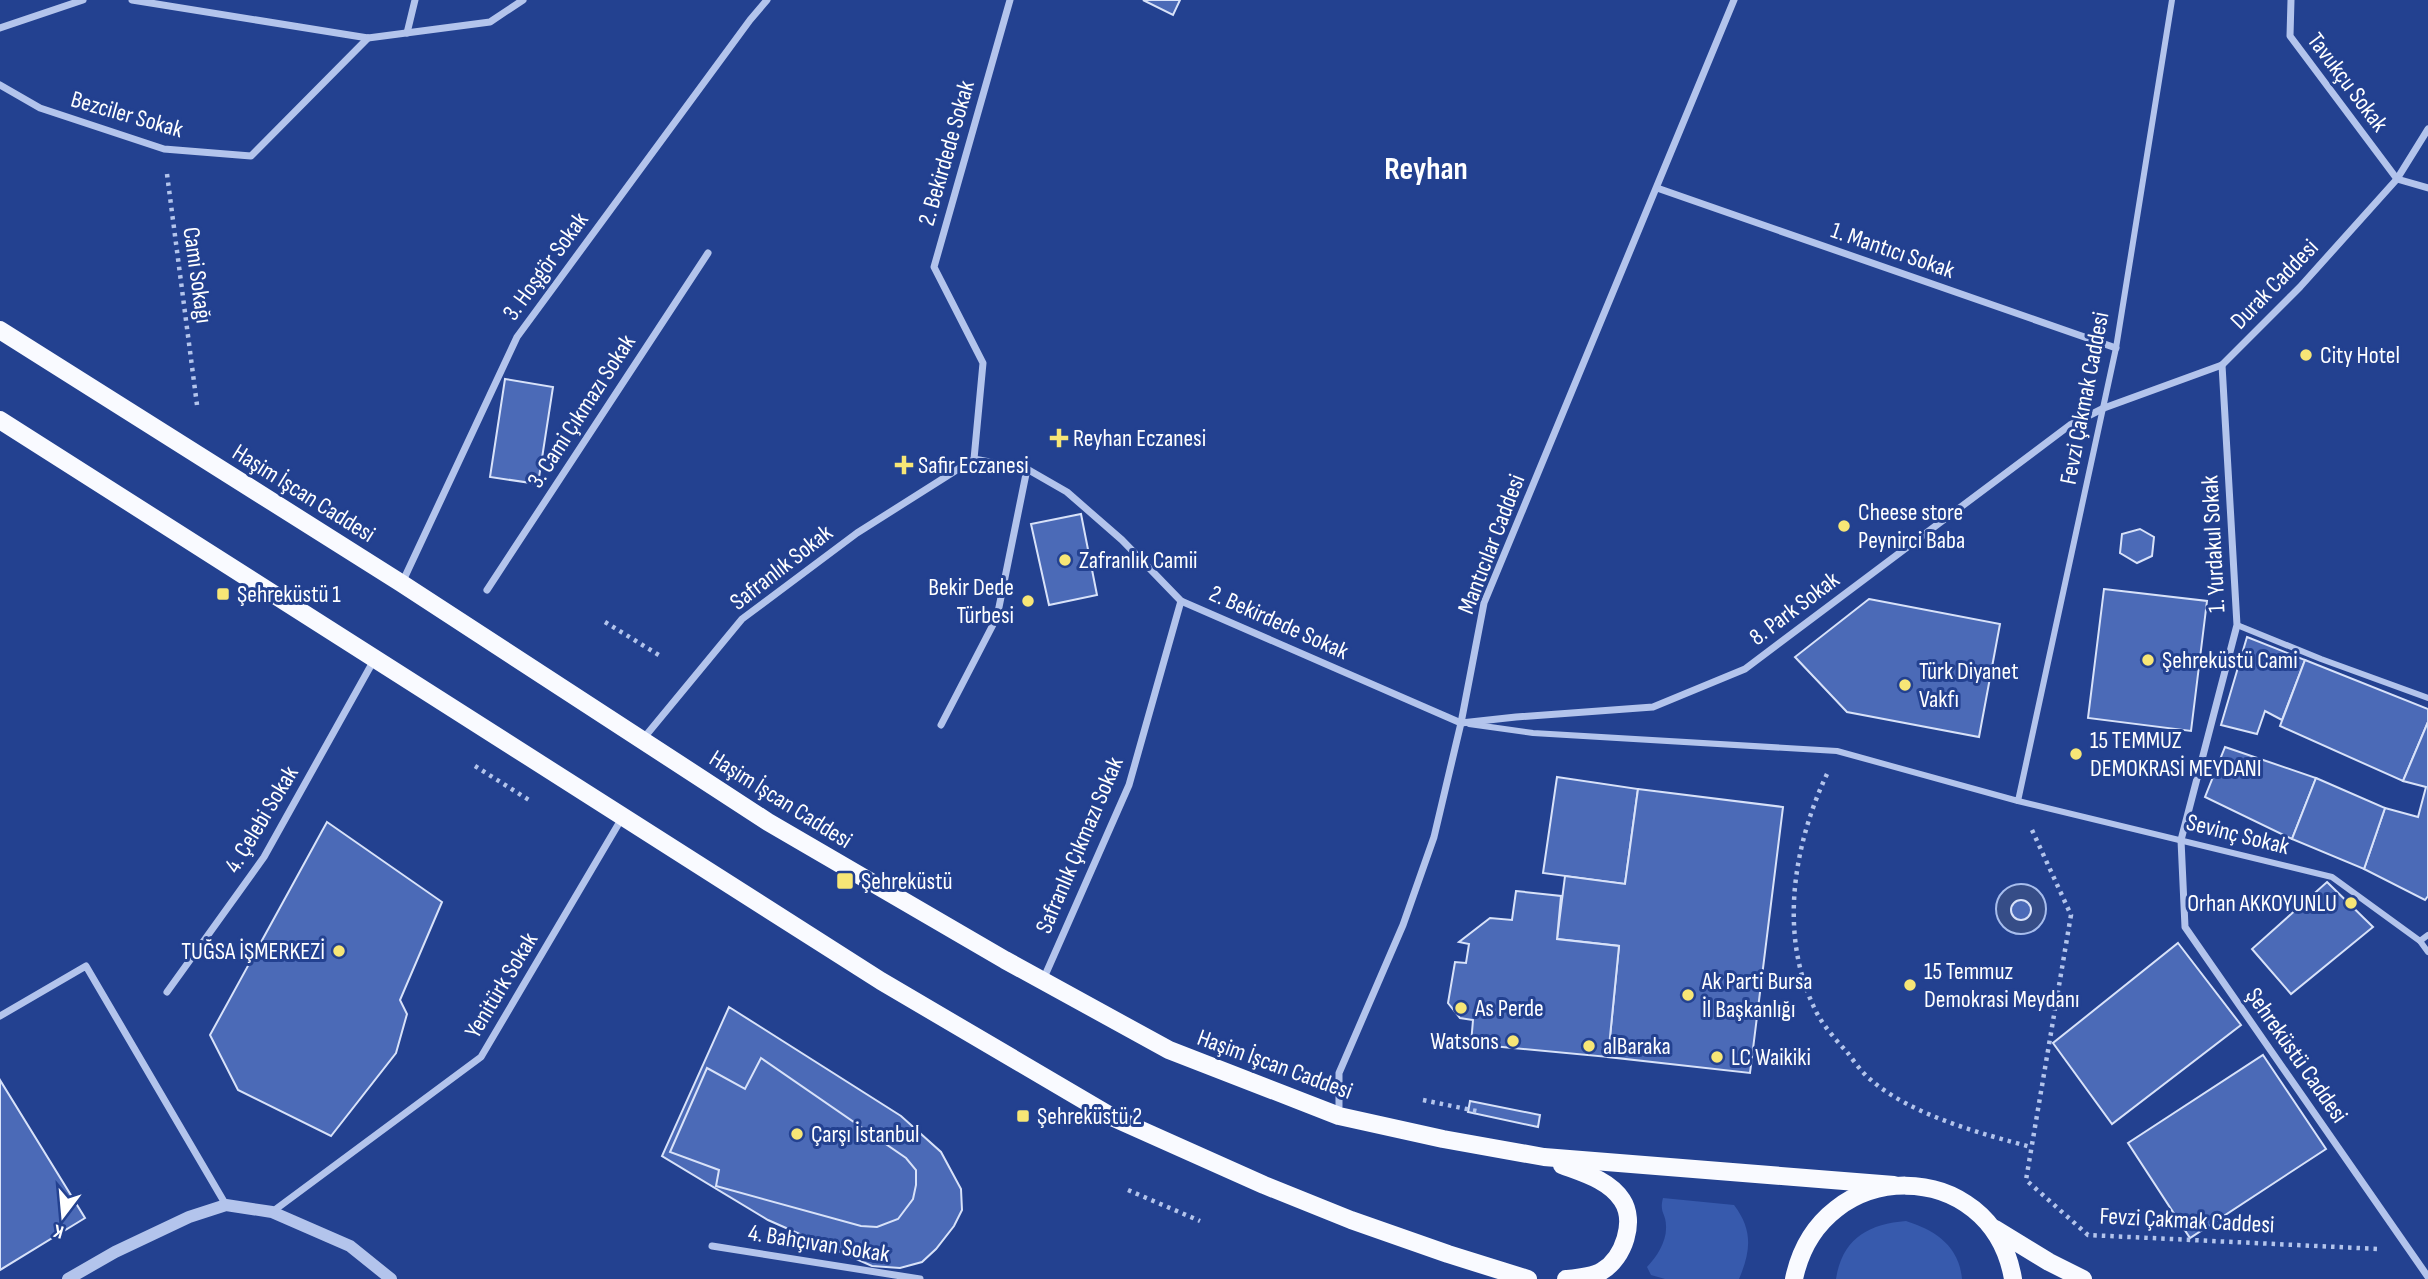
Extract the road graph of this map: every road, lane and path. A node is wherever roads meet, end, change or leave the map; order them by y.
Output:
1 (82, 0) edge
2 (132, 0) edge
3 (415, 0) edge
4 (523, 0) edge
5 (767, 0) edge
6 (1010, 0) edge
7 (1734, 0) edge
8 (2172, 0) edge
9 (2291, 0) edge
10 (0, 28) edge
11 (407, 33) junction
12 (368, 38) junction
13 (0, 85) edge
14 (2428, 129) edge
15 (164, 149) junction
16 (2397, 179) junction
17 (1657, 188) junction
18 (2428, 188) edge
19 (708, 253) dead end
20 (0, 330) edge
21 (2116, 348) junction
22 (2222, 365) junction
23 (197, 405) dead end
24 (2104, 408) junction
25 (0, 420) edge
26 (974, 459) junction
27 (1027, 469) junction
28 (401, 583) junction
29 (487, 590) dead end
30 (1181, 601) junction
31 (605, 622) dead end
32 (2237, 625) junction
33 (662, 657) dead end
34 (375, 659) junction
35 (2428, 698) edge
36 (1461, 723) junction
37 (942, 725) dead end
38 (643, 740) junction
39 (1837, 751) junction
40 (475, 766) dead end
41 (529, 800) dead end
42 (2018, 801) junction
43 (622, 817) junction
44 (2181, 840) junction
45 (2428, 935) edge
46 (2420, 942) junction
47 (2428, 952) edge
48 (1042, 981) junction
49 (167, 992) dead end
50 (0, 1016) edge
51 (1339, 1116) junction
52 (2031, 1147) junction
53 (1544, 1157) junction
54 (1894, 1185) junction
55 (1128, 1190) dead end
56 (226, 1205) junction
57 (272, 1212) junction
58 (1200, 1221) dead end
59 (1992, 1227) junction
60 (712, 1246) dead end
61 (2386, 1249) dead end
62 (2428, 1277) edge
63 (68, 1279) edge
64 (391, 1279) edge
65 (920, 1279) edge
66 (1528, 1279) edge
67 (1566, 1279) edge
68 (1794, 1279) edge
69 (2013, 1279) edge
70 (2083, 1279) edge

1 - 10 street
2 - 12 street
3 - 11 street
4 - 11 street
5 - 28 street, 3. Hoşgör Sokak
6 - 26 street, 2. Bekirdede Sokak
7 - 17 street, Mantıcılar Caddesi
8 - 21 street, Fevzi Çakmak Caddesi
9 - 16 street, Tavukçu Sokak
11 - 12 street
12 - 15 street, Bezciler Sokak
13 - 15 street, Bezciler Sokak
14 - 16 street, Durak Caddesi
15 - 23 path, Cami Sokağı
16 - 18 street
16 - 22 street, Durak Caddesi
17 - 21 street, 1. Mantıcı Sokak
17 - 36 street, Mantıcılar Caddesi
19 - 29 street, 3. Cami Çıkmazı Sokak
20 - 28 main road, Haşim İşcan Caddesi
21 - 24 street, Fevzi Çakmak Caddesi
22 - 24 street, Durak Caddesi
22 - 32 street, 1. Yurdakul Sokak
24 - 36 street, 8. Park Sokak
24 - 42 street, Fevzi Çakmak Caddesi
25 - 34 main road
26 - 27 street, 2. Bekirdede Sokak
26 - 38 street, Safranlık Sokak
27 - 30 street, 2. Bekirdede Sokak
27 - 37 street
28 - 38 main road, Haşim İşcan Caddesi
30 - 36 street, 2. Bekirdede Sokak
30 - 48 street, Safranlık Çıkmazı Sokak
31 - 33 path
32 - 35 street
32 - 44 street, 1. Yurdakul Sokak
34 - 43 main road
34 - 49 street, 4. Çelebi Sokak
36 - 39 street
36 - 51 street, Mantıcılar Caddesi
38 - 48 main road, Haşim İşcan Caddesi
39 - 42 street
39 - 52 path
40 - 41 path
42 - 44 street, Sevinç Sokak
42 - 52 path, Fevzi Çakmak Caddesi
43 - 57 street, Yenitürk Sokak
43 - 66 main road
44 - 46 street, Sevinç Sokak
44 - 62 street, Şehreküstü Caddesi
45 - 46 street
46 - 47 street, Sevinç Sokak
48 - 51 main road, Haşim İşcan Caddesi
50 - 56 street
51 - 53 main road, Haşim İşcan Caddesi
52 - 61 path, Fevzi Çakmak Caddesi
53 - 54 main road, Haşim İşcan Caddesi
53 - 67 main road
54 - 59 main road, Haşim İşcan Caddesi
54 - 68 main road
55 - 58 path
56 - 57 street
56 - 63 street
57 - 64 street
59 - 69 main road
59 - 70 main road
60 - 65 street, 4. Bahçıvan Sokak

